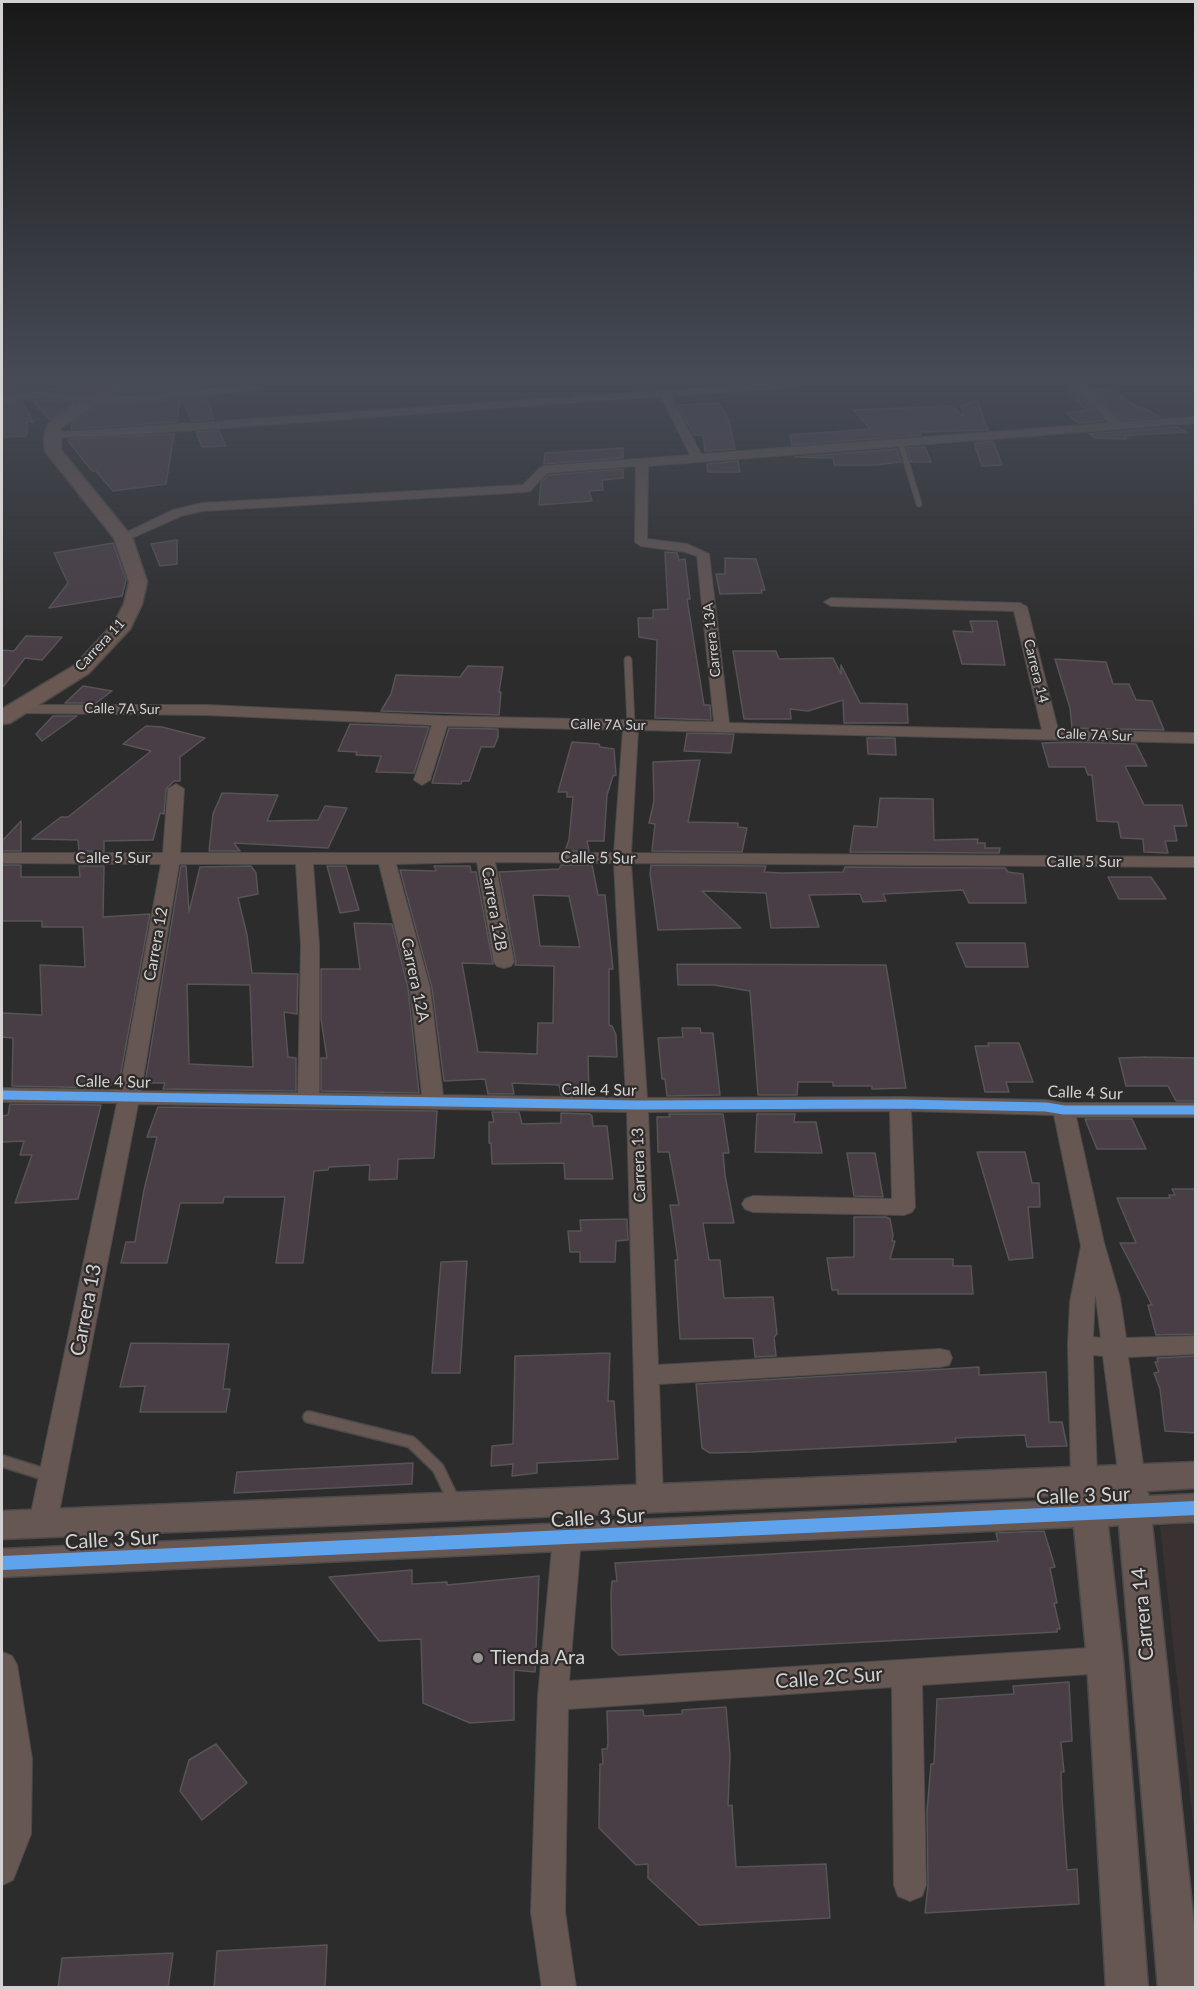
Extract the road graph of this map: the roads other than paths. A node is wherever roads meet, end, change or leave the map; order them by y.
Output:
1 (71, 473) edge
2 (541, 473) edge
3 (642, 473) edge
4 (910, 473) edge
5 (919, 504) dead end
6 (123, 537) junction
7 (831, 602) dead end
8 (628, 660) dead end
9 (11, 713) edge
10 (441, 721) junction
11 (630, 725) junction
12 (722, 727) junction
13 (1052, 734) junction
14 (1196, 738) edge
15 (422, 780) dead end
16 (176, 789) dead end
17 (485, 857) junction
18 (2, 858) edge
19 (171, 858) junction
20 (622, 858) junction
21 (304, 859) junction
22 (386, 860) junction
23 (1196, 862) edge
24 (504, 962) dead end
25 (2, 1095) edge
26 (129, 1097) junction
27 (308, 1100) junction
28 (433, 1102) junction
29 (900, 1104) junction
30 (637, 1105) junction
31 (1064, 1110) junction
32 (1196, 1110) edge
33 (753, 1204) dead end
34 (1092, 1243) junction
35 (1080, 1345) junction
36 (1196, 1345) edge
37 (1114, 1348) junction
38 (940, 1358) dead end
39 (646, 1375) junction
40 (309, 1417) dead end
41 (2, 1461) edge
42 (1196, 1475) edge
43 (52, 1477) junction
44 (1133, 1496) junction
45 (1088, 1497) junction
46 (650, 1498) junction
47 (456, 1506) junction
48 (1196, 1508) edge
49 (43, 1523) junction
50 (2, 1525) edge
51 (567, 1538) junction
52 (2, 1563) edge
53 (1105, 1660) junction
54 (2, 1665) edge
55 (907, 1673) junction
56 (553, 1696) junction
57 (2, 1869) edge
58 (910, 1885) dead end
59 (1184, 1972) edge
60 (559, 1988) edge
61 (1127, 1988) edge

1 - 6 main road, Carrera 11
2 - 6 street
3 - 12 street, Carrera 13A
4 - 5 lane
6 - 9 main road, Carrera 11
7 - 13 street, Carrera 14
8 - 11 lane
9 - 10 street, Calle 7A Sur
10 - 11 street, Calle 7A Sur
10 - 15 street
11 - 12 street, Calle 7A Sur
11 - 20 street, Carrera 13
12 - 13 street, Calle 7A Sur
13 - 14 street, Calle 7A Sur
16 - 19 street, Carrera 12
17 - 20 street, Calle 5 Sur
17 - 22 street, Calle 5 Sur
17 - 24 street, Carrera 12B
18 - 19 street, Calle 5 Sur
19 - 21 street, Calle 5 Sur
19 - 26 street, Carrera 12
20 - 23 street, Calle 5 Sur
20 - 30 street, Carrera 13
21 - 22 street, Calle 5 Sur
21 - 27 street
22 - 28 street, Carrera 12A
25 - 26 street, Calle 4 Sur
26 - 27 street, Calle 4 Sur
26 - 43 street, Carrera 13
27 - 28 street, Calle 4 Sur
28 - 30 street, Calle 4 Sur
29 - 30 street, Calle 4 Sur
29 - 31 street, Calle 4 Sur
29 - 33 street
30 - 39 street, Carrera 13
31 - 32 street, Calle 4 Sur
31 - 34 street, Carrera 14
34 - 35 street, Carrera 14
34 - 37 street, Carrera 14
35 - 37 street
35 - 45 street, Carrera 14
36 - 37 street
37 - 44 street, Carrera 14
38 - 39 street
39 - 46 street, Carrera 13
40 - 47 lane
41 - 43 lane
42 - 44 street, Calle 3 Sur
43 - 49 street, Carrera 13
44 - 45 street, Calle 3 Sur
44 - 48 street, Calle 3 Sur
44 - 59 street, Carrera 14
45 - 46 street, Calle 3 Sur
45 - 51 street, Calle 3 Sur
45 - 53 street, Carrera 14
46 - 47 street, Calle 3 Sur
47 - 49 street, Calle 3 Sur
49 - 50 street, Calle 3 Sur
51 - 52 street, Calle 3 Sur
51 - 56 street
53 - 55 street, Calle 2C Sur
53 - 61 street, Carrera 14
54 - 57 street
55 - 56 street, Calle 2C Sur
55 - 58 street
56 - 60 street

